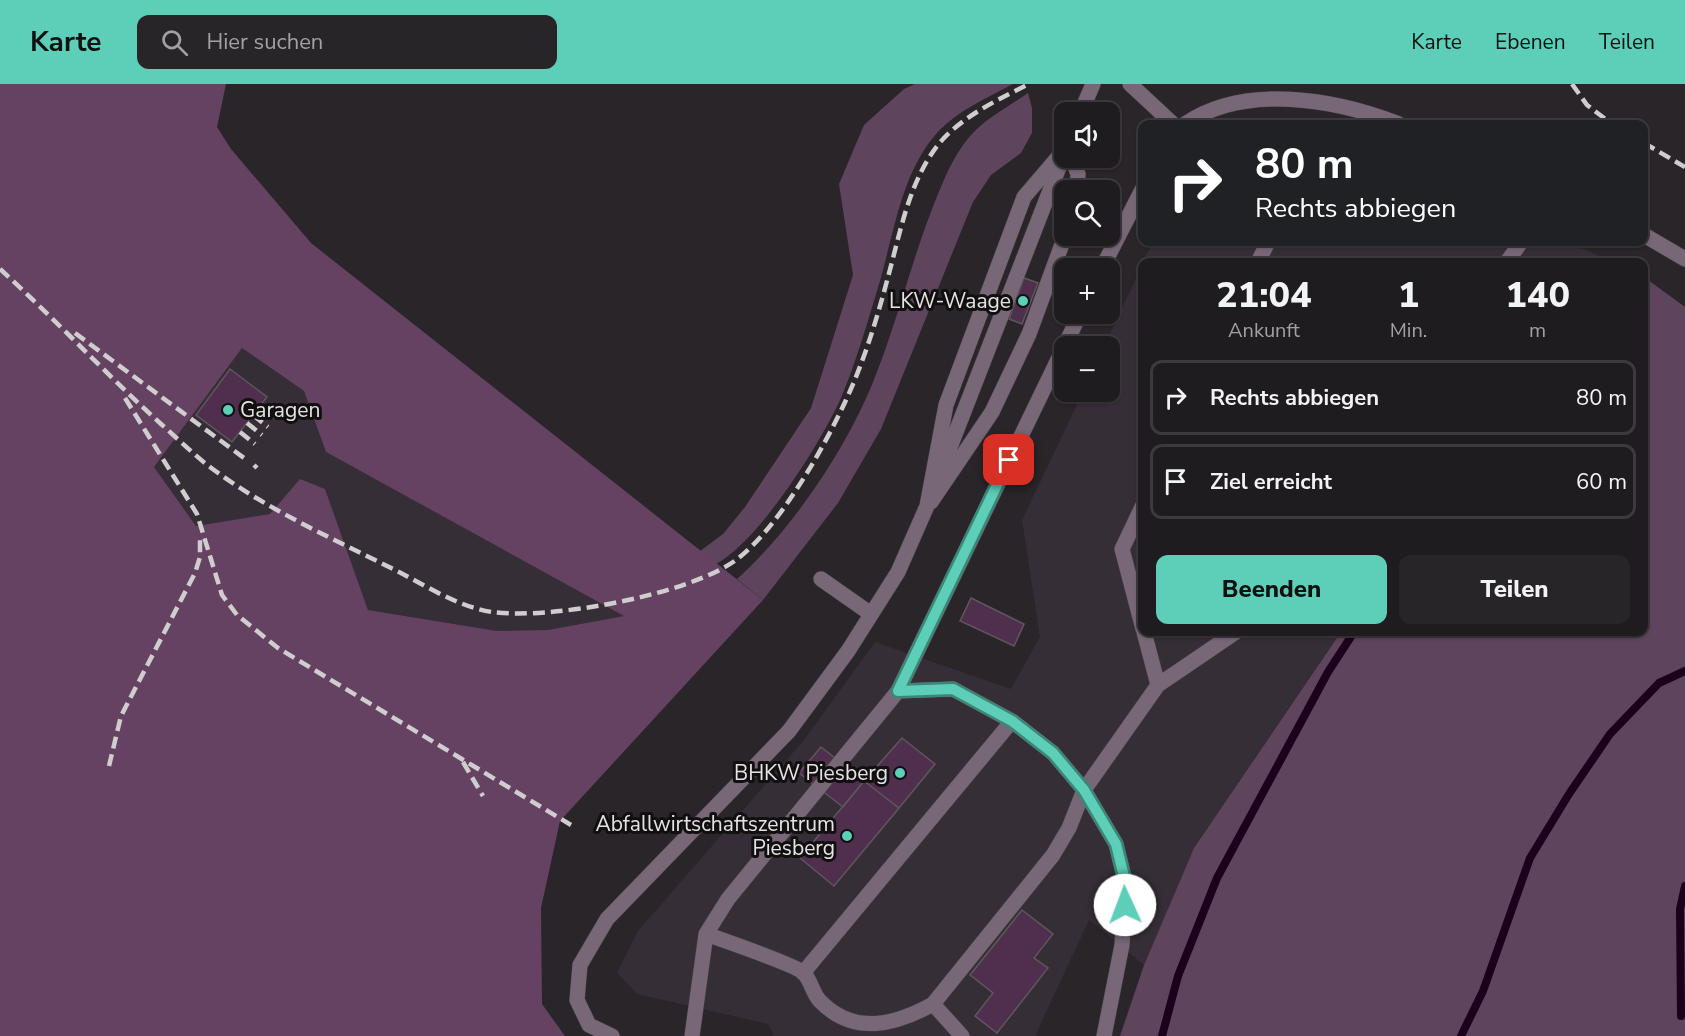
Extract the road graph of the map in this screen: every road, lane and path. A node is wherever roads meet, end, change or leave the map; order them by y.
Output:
1 (1093, 84) edge
2 (1130, 84) edge
3 (1085, 102) edge
4 (1169, 120) edge
5 (1189, 120) edge
6 (1388, 120) edge
7 (1054, 163) edge
8 (1058, 168) edge
9 (1138, 198) edge
10 (1648, 237) edge
11 (1061, 246) edge
12 (1107, 258) edge
13 (1685, 259) edge
14 (1075, 324) edge
15 (927, 507) junction
16 (1138, 515) edge
17 (821, 579) dead end
18 (1138, 611) edge
19 (871, 614) junction
20 (1145, 636) edge
21 (1230, 636) edge
22 (1158, 685) junction
23 (898, 691) junction
24 (1012, 721) junction
25 (1084, 790) junction
26 (706, 934) junction
27 (803, 973) junction
28 (933, 1004) junction
29 (612, 1036) edge
30 (692, 1036) edge
31 (962, 1036) edge
32 (1104, 1036) edge

1 - 3 street
2 - 4 street
5 - 6 street
7 - 15 street
8 - 15 street
9 - 12 street
10 - 13 street
11 - 15 street
14 - 23 street
15 - 19 street
16 - 18 street
17 - 19 street
19 - 29 street
20 - 22 street
21 - 22 street
22 - 25 street
23 - 24 street
23 - 26 street
24 - 25 street
24 - 27 street
25 - 28 street
25 - 32 street
26 - 27 street
26 - 30 street
27 - 28 street
28 - 31 street

